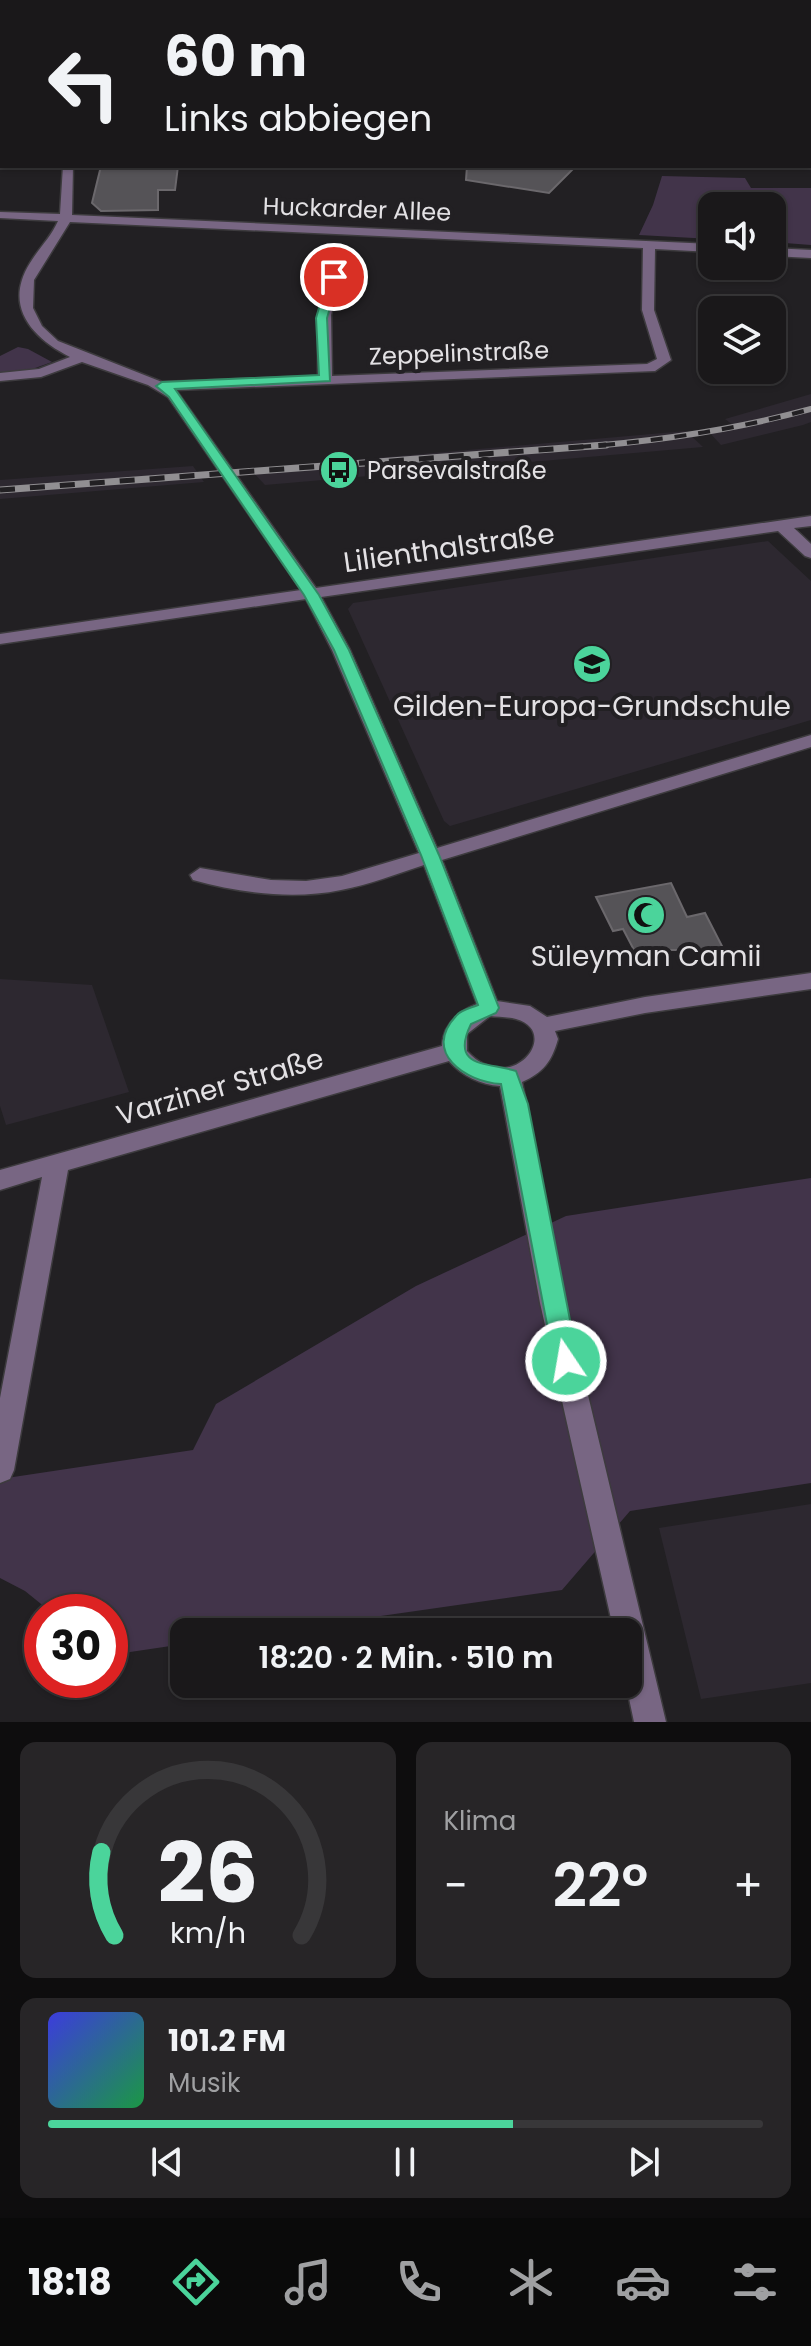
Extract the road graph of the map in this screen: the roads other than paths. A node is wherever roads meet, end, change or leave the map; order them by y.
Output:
1 (68, 168) edge
2 (0, 215) edge
3 (65, 218) junction
4 (649, 244) junction
5 (698, 247) edge
6 (786, 253) edge
7 (811, 254) edge
8 (359, 278) dead end
9 (82, 357) junction
10 (0, 377) edge
11 (325, 379) junction
12 (162, 386) junction
13 (811, 521) edge
14 (781, 525) junction
15 (811, 553) edge
16 (312, 595) junction
17 (0, 639) edge
18 (811, 741) edge
19 (430, 855) junction
20 (200, 875) dead end
21 (811, 981) edge
22 (489, 1008) junction
23 (541, 1026) junction
24 (455, 1051) junction
25 (509, 1076) junction
26 (57, 1164) junction
27 (0, 1180) edge
28 (0, 1470) edge
29 (650, 1722) edge

1 - 3 street
2 - 3 street, Huckarder Allee
3 - 4 street, Huckarder Allee
3 - 9 street
4 - 5 street, Huckarder Allee
4 - 11 street, Zeppelinstraße
6 - 7 street
8 - 11 street
9 - 10 street
9 - 12 street
11 - 12 street, Zeppelinstraße
12 - 16 street
13 - 14 street, Lilienthalstraße
14 - 15 street
14 - 16 street, Lilienthalstraße
16 - 17 street, Lilienthalstraße
16 - 19 street
18 - 19 street
19 - 20 street
19 - 22 street
21 - 23 street
22 - 23 street
22 - 24 street
23 - 25 street
24 - 25 street
24 - 26 street, Varziner Straße
25 - 29 street
26 - 27 street, Varziner Straße
26 - 28 street

